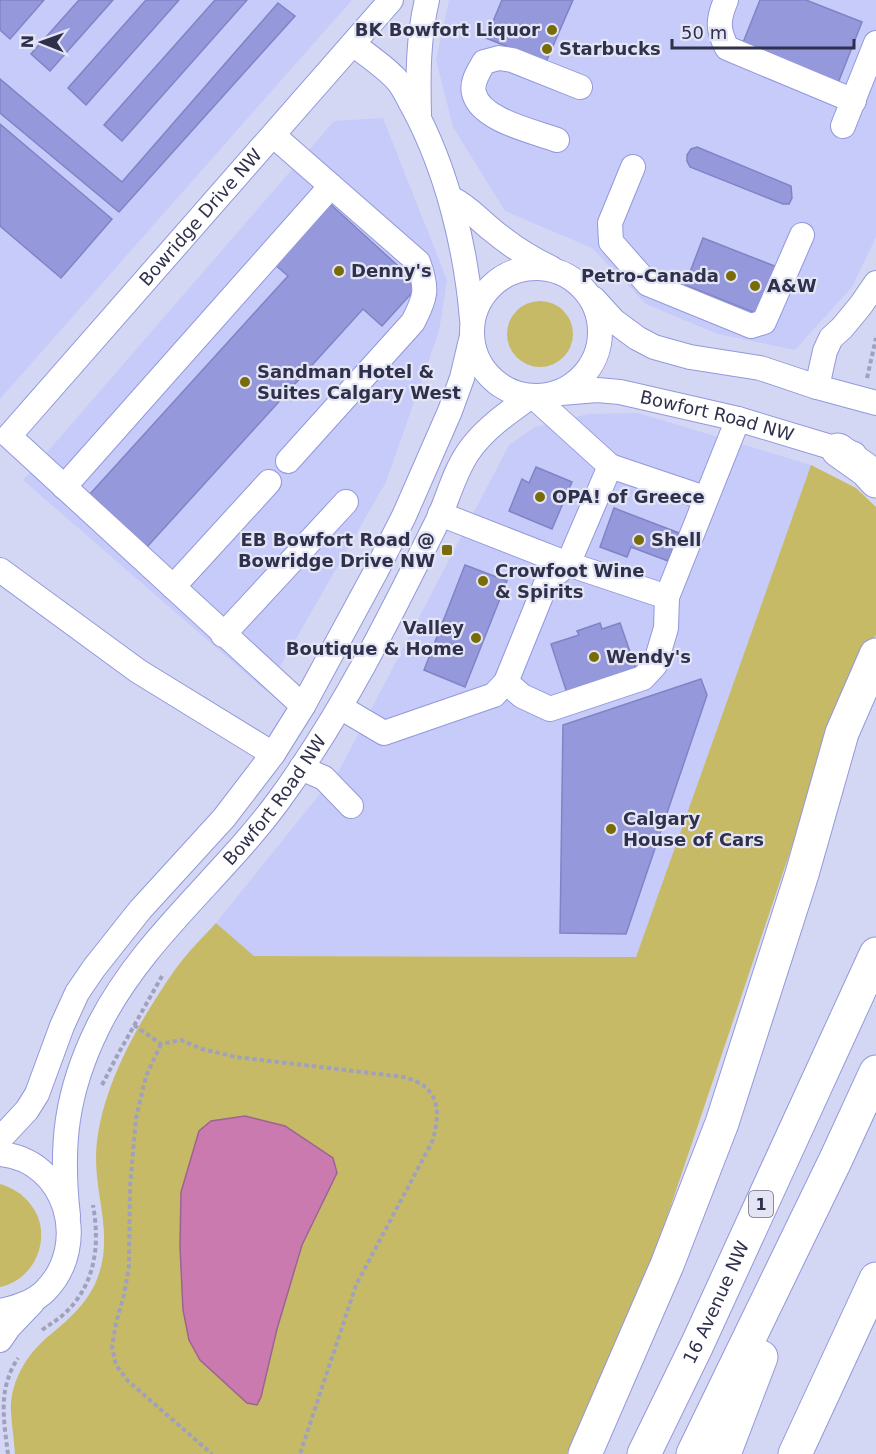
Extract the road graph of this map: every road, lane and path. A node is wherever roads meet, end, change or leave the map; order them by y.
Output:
1 (392, 0) edge
2 (427, 0) edge
3 (742, 0) edge
4 (723, 7) edge
5 (876, 43) edge
6 (353, 44) junction
7 (580, 87) dead end
8 (854, 101) junction
9 (419, 119) junction
10 (843, 126) dead end
11 (274, 136) junction
12 (557, 140) dead end
13 (633, 167) dead end
14 (331, 186) junction
15 (451, 198) junction
16 (802, 235) dead end
17 (557, 271) junction
18 (876, 283) edge
19 (587, 294) junction
20 (472, 330) junction
21 (876, 338) edge
22 (876, 383) edge
23 (817, 387) junction
24 (540, 396) junction
25 (876, 403) edge
26 (738, 419) junction
27 (838, 450) junction
28 (288, 461) dead end
29 (876, 461) edge
30 (610, 466) junction
31 (269, 482) dead end
32 (876, 482) edge
33 (64, 487) junction
34 (705, 498) junction
35 (346, 502) dead end
36 (440, 514) junction
37 (568, 564) junction
38 (0, 570) edge
39 (172, 587) junction
40 (667, 597) junction
41 (223, 634) junction
42 (876, 655) edge
43 (506, 682) junction
44 (303, 706) junction
45 (340, 707) junction
46 (273, 754) junction
47 (302, 768) junction
48 (351, 806) dead end
49 (876, 954) edge
50 (164, 971) dead end
51 (134, 1025) junction
52 (161, 1044) junction
53 (876, 1072) edge
54 (100, 1095) dead end
55 (0, 1139) edge
56 (0, 1154) edge
57 (836, 1159) junction
58 (92, 1195) dead end
59 (68, 1216) junction
60 (871, 1288) edge
61 (36, 1298) junction
62 (0, 1311) edge
63 (35, 1334) dead end
64 (0, 1340) edge
65 (19, 1354) dead end
66 (8, 1454) edge
67 (212, 1454) edge
68 (300, 1454) edge
69 (585, 1454) edge
70 (644, 1454) edge
71 (693, 1454) edge
72 (724, 1454) edge
73 (795, 1454) edge
74 (805, 1454) edge

1 - 6 street, Bowridge Drive NW
2 - 9 street
3 - 4 street
4 - 8 street
5 - 8 street
6 - 9 street, Bowfort Road NW
6 - 11 street, Bowridge Drive NW
7 - 12 street
8 - 10 street
9 - 15 street, Bowfort Road NW
11 - 14 street
11 - 33 street, Bowridge Drive NW
13 - 16 street
14 - 28 street
14 - 33 street
15 - 17 street
15 - 20 street, Bowfort Road NW
17 - 19 street
17 - 20 street
18 - 23 street
19 - 23 street
19 - 24 street
20 - 24 street
20 - 44 street, Bowfort Road NW
21 - 22 path
23 - 25 street
24 - 26 street, Bowfort Road NW
24 - 30 street
24 - 36 street, Bowfort Road NW
26 - 27 street, Bowfort Road NW
26 - 34 street
27 - 29 street, Bowfort Road NW
27 - 32 highway
30 - 34 street
30 - 37 street
31 - 39 street
33 - 39 street
34 - 40 street
35 - 41 street
36 - 37 street
36 - 45 street, Bowfort Road NW
37 - 40 street
37 - 43 street
38 - 46 street
39 - 41 street
40 - 43 street
41 - 44 street
42 - 69 highway
43 - 45 street
44 - 46 street, Bowfort Road NW
45 - 47 street, Bowfort Road NW
46 - 55 street, Bowfort Road NW
47 - 48 street
47 - 59 street, Bowfort Road NW
49 - 70 highway, 16 Avenue NW / 1
50 - 51 path
51 - 52 path
51 - 54 path
52 - 67 path
52 - 68 path
53 - 57 highway
56 - 59 street
57 - 71 highway
57 - 72 highway
58 - 63 path
59 - 61 street, Bowfort Road NW
60 - 73 highway
60 - 74 highway
61 - 62 street
61 - 64 street, Bowfort Road NW
65 - 66 path

